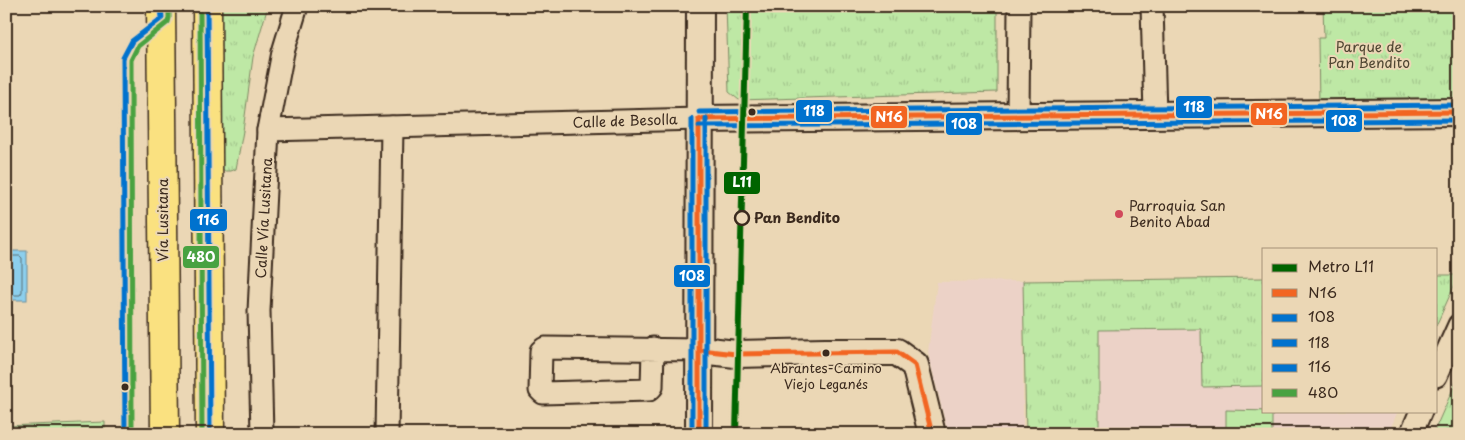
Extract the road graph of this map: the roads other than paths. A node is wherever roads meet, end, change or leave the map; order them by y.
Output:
1 (161, 6) edge
2 (207, 6) edge
3 (297, 6) edge
4 (700, 6) edge
5 (1019, 6) edge
6 (1152, 6) edge
7 (1459, 112) edge
8 (1155, 115) junction
9 (1018, 117) junction
10 (699, 119) junction
11 (392, 127) junction
12 (268, 130) junction
13 (1459, 325) edge
14 (653, 348) junction
15 (700, 350) junction
16 (1438, 372) edge
17 (1421, 412) edge
18 (165, 434) edge
19 (210, 434) edge
20 (262, 434) edge
21 (387, 434) edge
22 (699, 434) edge
23 (932, 434) edge
24 (1411, 434) edge

1 - 18 main road, Vía Lusitana
2 - 19 main road
3 - 12 street, Calle Vía Lusitana
4 - 10 street
5 - 9 street
6 - 8 street
7 - 8 street, Calle de Besolla
8 - 9 street, Calle de Besolla
9 - 10 street, Calle de Besolla
10 - 11 street, Calle de Besolla
10 - 15 street
11 - 12 street, Calle de Besolla
11 - 21 street
12 - 20 street, Calle Vía Lusitana
13 - 16 street
14 - 14 street
14 - 15 street
15 - 22 street
15 - 23 street
17 - 24 street

